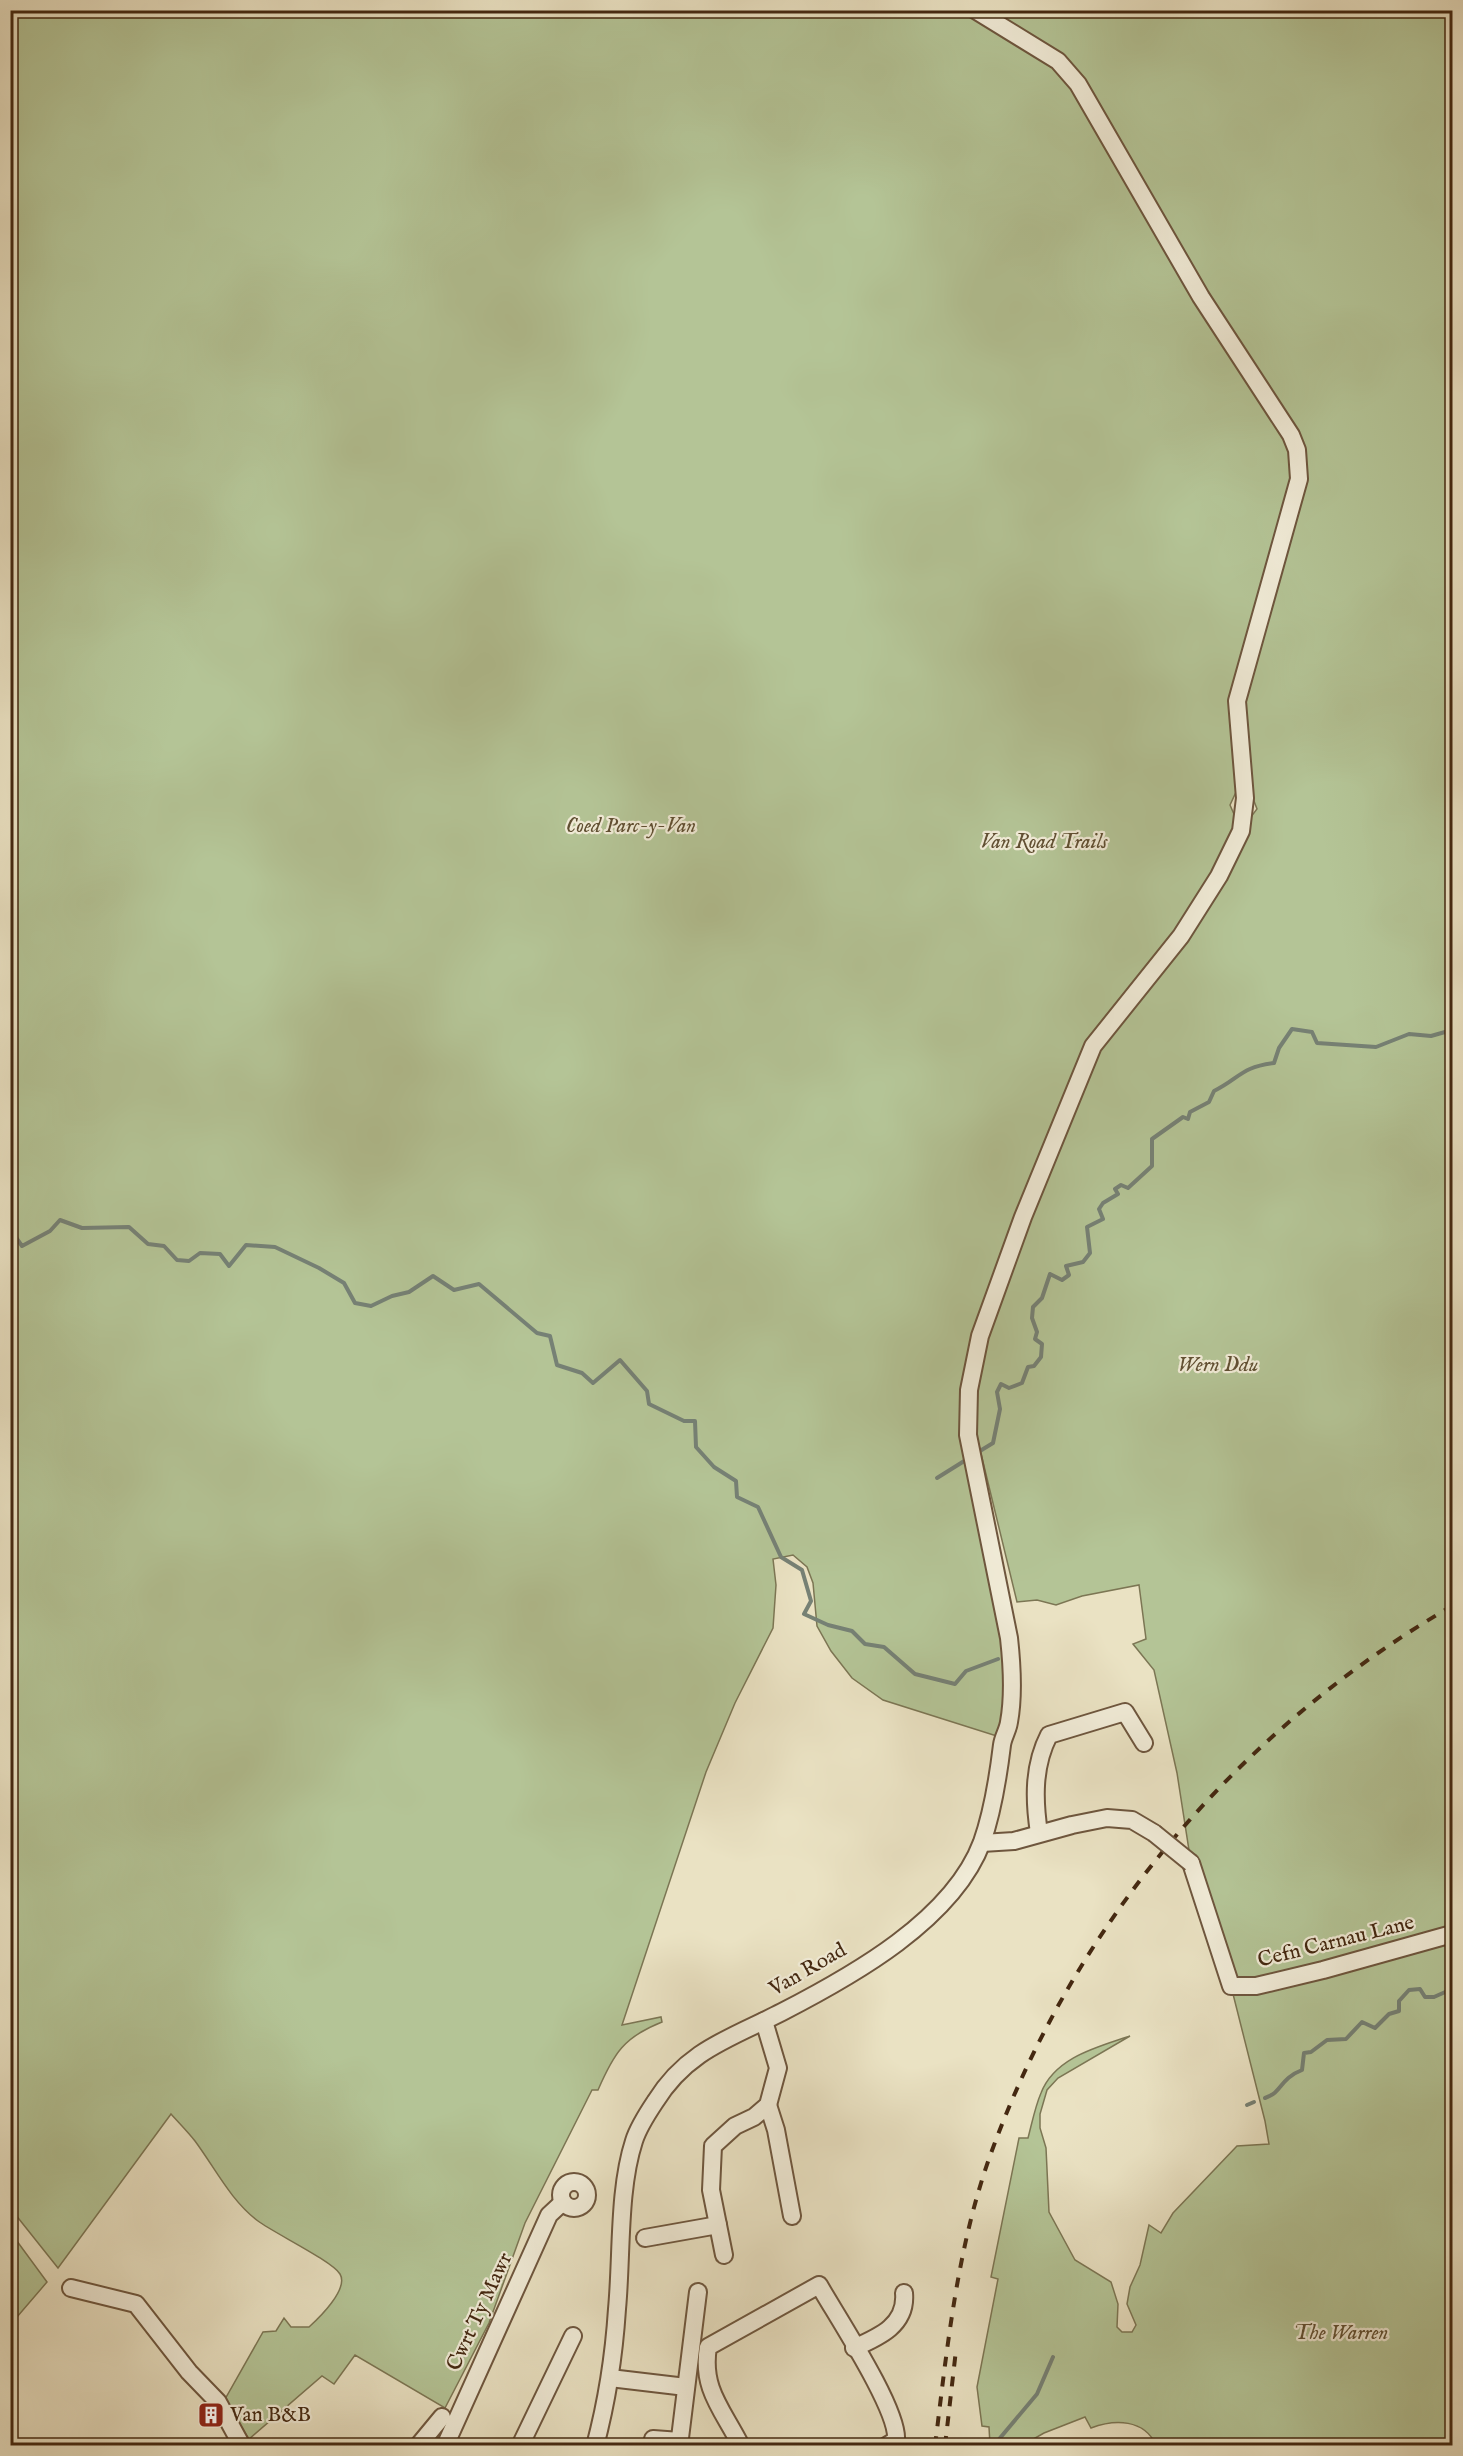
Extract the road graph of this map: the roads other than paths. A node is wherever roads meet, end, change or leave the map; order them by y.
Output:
1 (975, 10) edge
2 (1144, 1743) dead end
3 (1039, 1833) junction
4 (982, 1843) junction
5 (1452, 1934) edge
6 (764, 2021) junction
7 (768, 2105) junction
8 (563, 2202) dead end
9 (792, 2216) dead end
10 (718, 2225) junction
11 (645, 2238) dead end
12 (724, 2255) dead end
13 (71, 2288) dead end
14 (698, 2292) dead end
15 (904, 2293) dead end
16 (573, 2336) dead end
17 (854, 2348) junction
18 (610, 2378) junction
19 (686, 2387) junction
20 (442, 2416) dead end
21 (679, 2443) edge
22 (892, 2444) edge
23 (242, 2445) edge
24 (418, 2445) edge
25 (445, 2445) edge
26 (520, 2445) edge
27 (595, 2445) edge
28 (652, 2445) edge
29 (741, 2445) edge

1 - 4 street, Van Road
2 - 3 street
3 - 4 street
3 - 5 street, Cefn Carnau Lane, bridge
4 - 6 street, Van Road
6 - 7 street
6 - 18 street, Van Road
7 - 9 street
7 - 10 street
8 - 25 street, Cwrt Ty Mawr
10 - 11 street
10 - 12 street
13 - 23 street
14 - 19 street
15 - 17 street
16 - 26 street
17 - 22 street
17 - 29 street
18 - 19 street
18 - 27 street, Van Road
19 - 21 street
20 - 24 street
21 - 28 street

